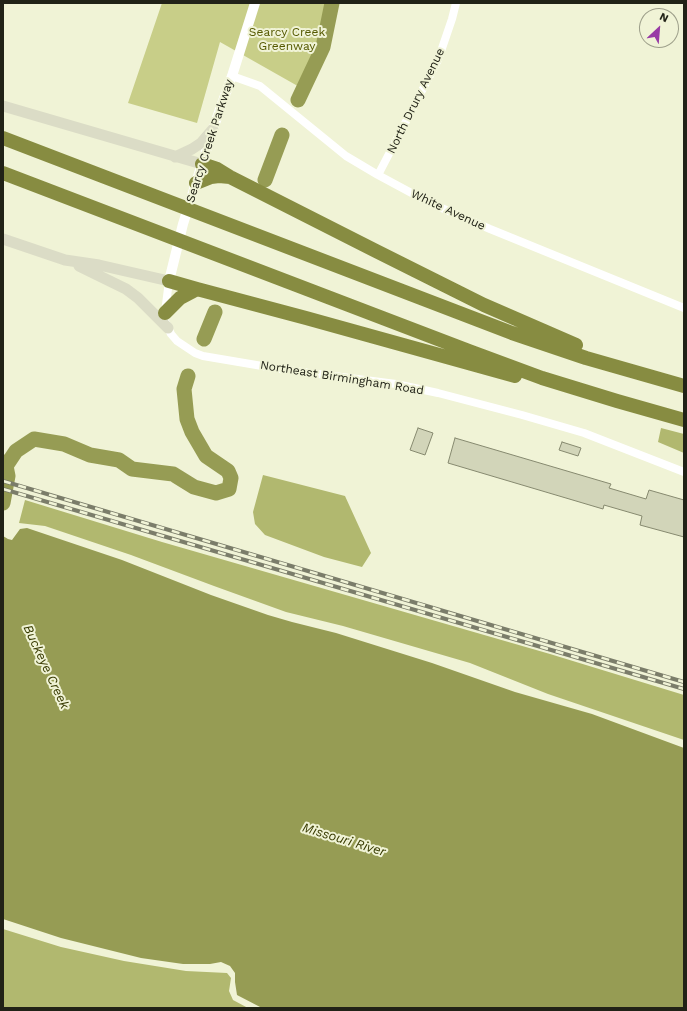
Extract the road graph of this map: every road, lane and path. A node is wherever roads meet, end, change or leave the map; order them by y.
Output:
1 (255, 3) edge
2 (456, 3) edge
3 (232, 76) junction
4 (3, 106) edge
5 (213, 129) junction
6 (3, 138) edge
7 (174, 157) junction
8 (202, 164) junction
9 (3, 173) edge
10 (378, 175) junction
11 (230, 177) junction
12 (196, 184) junction
13 (3, 239) edge
14 (65, 260) junction
15 (168, 281) junction
16 (197, 289) junction
17 (684, 308) edge
18 (165, 313) junction
19 (168, 328) junction
20 (542, 378) junction
21 (662, 380) junction
22 (684, 386) edge
23 (684, 420) edge
24 (684, 472) edge

1 - 3 street, Searcy Creek Parkway
2 - 10 street, North Drury Avenue
3 - 5 street, Searcy Creek Parkway
3 - 10 street, White Avenue
4 - 7 main road
5 - 7 main road
5 - 8 street, Searcy Creek Parkway
6 - 21 highway
7 - 8 main road
8 - 11 highway
8 - 12 street, Searcy Creek Parkway
9 - 20 highway
10 - 17 street, White Avenue
11 - 12 highway
11 - 21 highway
12 - 15 street, Searcy Creek Parkway
13 - 14 main road
14 - 15 main road
14 - 19 main road
15 - 16 highway
15 - 18 street, Northeast Birmingham Road
16 - 18 highway
16 - 20 highway
18 - 19 street, Northeast Birmingham Road
19 - 24 street, Northeast Birmingham Road
20 - 23 highway
21 - 22 highway

